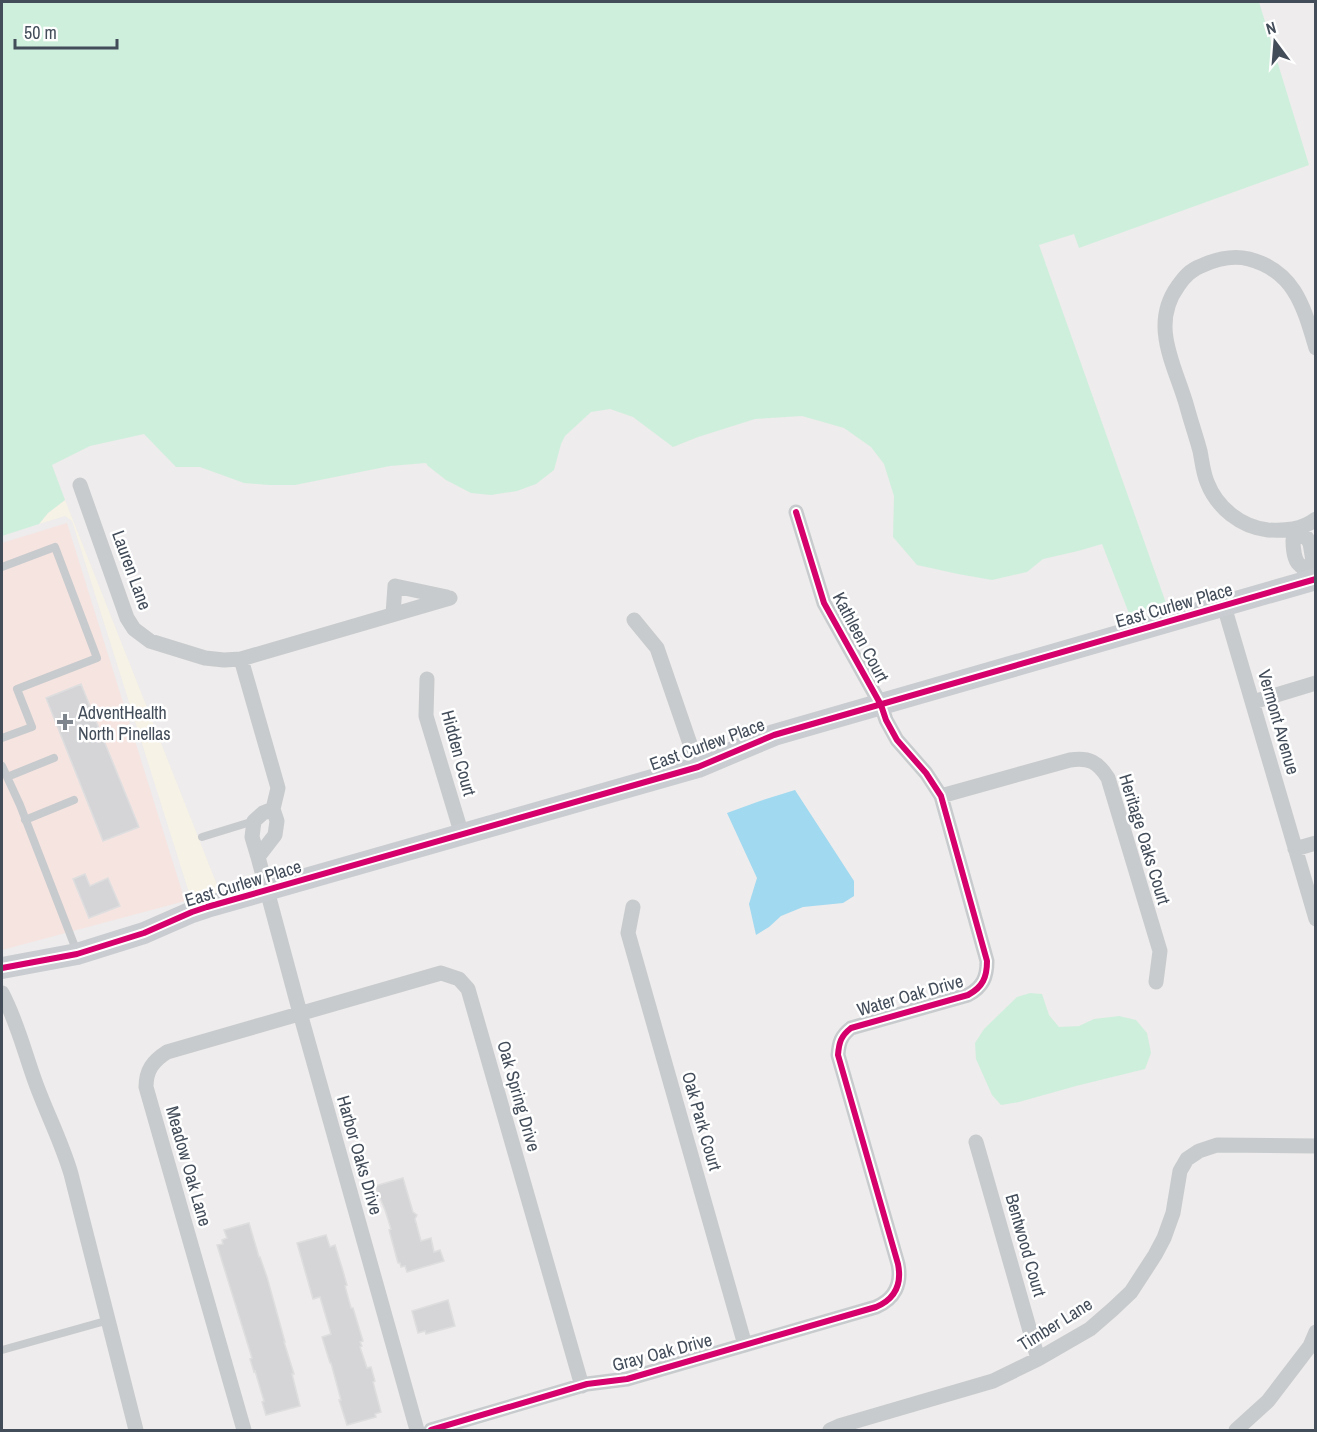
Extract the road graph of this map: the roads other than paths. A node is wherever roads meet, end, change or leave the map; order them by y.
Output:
1 (1316, 348) edge
2 (80, 485) dead end
3 (796, 512) dead end
4 (1316, 519) edge
5 (1297, 533) junction
6 (2, 567) edge
7 (1313, 576) edge
8 (1224, 606) junction
9 (393, 614) dead end
10 (634, 620) dead end
11 (241, 659) junction
12 (427, 679) dead end
13 (1316, 683) edge
14 (1253, 702) junction
15 (881, 705) junction
16 (2, 738) edge
17 (54, 758) dead end
18 (2, 766) edge
19 (698, 768) junction
20 (6, 777) junction
21 (941, 796) junction
22 (74, 800) dead end
23 (273, 809) junction
24 (26, 820) junction
25 (254, 821) junction
26 (462, 835) junction
27 (202, 837) dead end
28 (1316, 843) edge
29 (1295, 849) junction
30 (258, 857) junction
31 (266, 891) junction
32 (633, 907) dead end
33 (1316, 919) edge
34 (77, 954) junction
35 (2, 968) edge
36 (1156, 982) dead end
37 (2, 993) edge
38 (300, 1013) junction
39 (976, 1142) dead end
40 (1316, 1146) edge
41 (896, 1291) joint
42 (109, 1320) junction
43 (1316, 1332) edge
44 (745, 1345) junction
45 (2, 1350) edge
46 (1038, 1359) junction
47 (582, 1386) junction
48 (136, 1431) edge
49 (244, 1431) edge
50 (417, 1431) edge
51 (431, 1431) edge
52 (830, 1431) edge
53 (1236, 1431) edge

1 - 5 street
2 - 11 street, Lauren Lane
3 - 15 street, Kathleen Court
4 - 5 street
5 - 7 street
6 - 16 lane
7 - 8 street, East Curlew Place
8 - 14 street, Vermont Avenue
8 - 15 street, East Curlew Place
9 - 11 street, Lauren Lane
10 - 19 street
11 - 23 street
12 - 26 street, Hidden Court
13 - 14 street
14 - 29 street, Vermont Avenue
15 - 19 street, East Curlew Place
15 - 21 street, Water Oak Drive
17 - 20 lane
18 - 20 lane
19 - 26 street, East Curlew Place
20 - 24 lane
21 - 36 street, Heritage Oaks Court
21 - 41 street, Water Oak Drive
22 - 24 lane
23 - 25 street
23 - 30 street
24 - 34 lane
25 - 27 lane
25 - 30 street
26 - 31 street, East Curlew Place
28 - 29 street
29 - 33 street, Vermont Avenue
30 - 31 street
31 - 34 street, East Curlew Place
31 - 38 street, Harbor Oaks Drive
32 - 44 street, Oak Park Court
34 - 35 street, East Curlew Place
37 - 42 street
38 - 47 street, Oak Spring Drive
38 - 49 street, Meadow Oak Lane
38 - 50 street, Harbor Oaks Drive
39 - 46 street, Bentwood Court
40 - 46 street, Timber Lane
41 - 44 street, Gray Oak Drive
42 - 45 lane
42 - 48 street
43 - 53 street
44 - 47 street, Gray Oak Drive
46 - 52 street, Timber Lane
47 - 51 street, Gray Oak Drive

